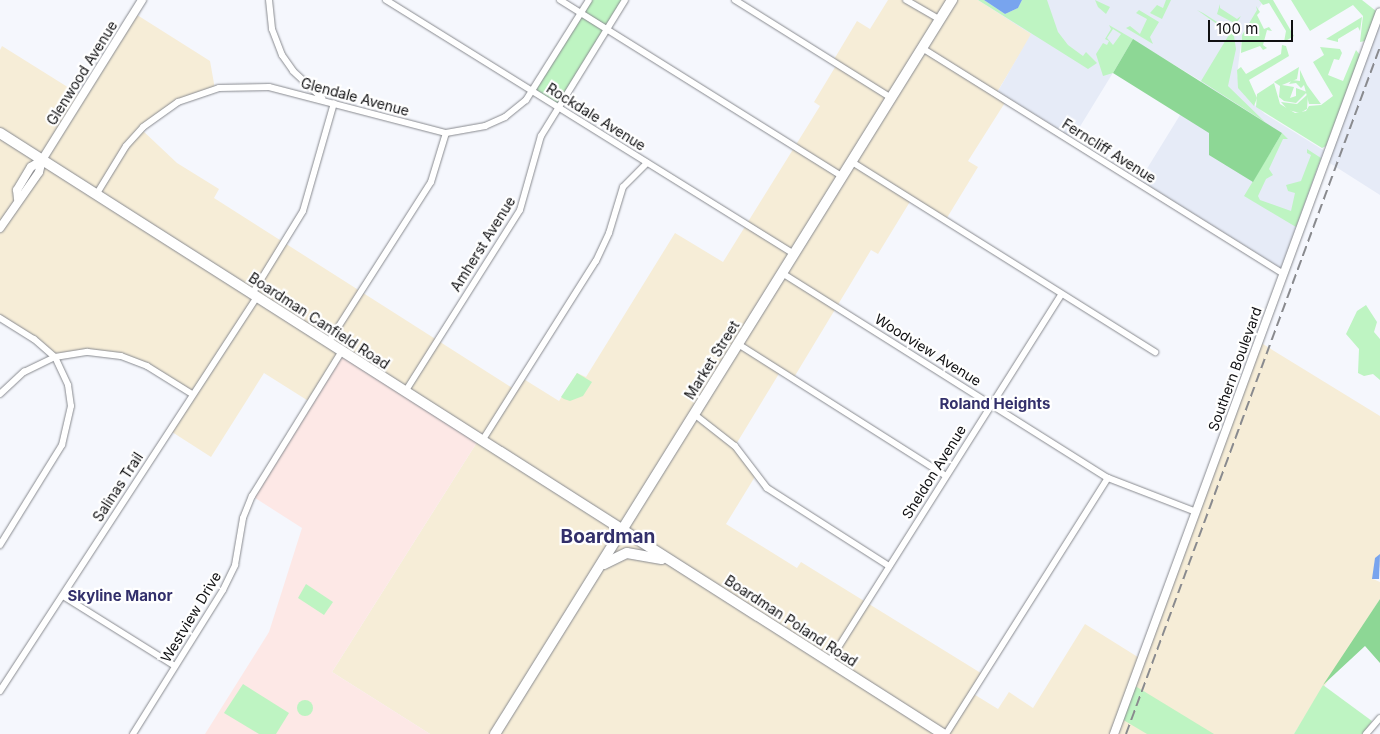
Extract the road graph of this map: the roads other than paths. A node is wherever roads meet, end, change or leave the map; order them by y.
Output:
1 (142, 0) edge
2 (269, 0) edge
3 (386, 0) edge
4 (560, 0) edge
5 (589, 0) edge
6 (626, 0) edge
7 (735, 0) edge
8 (906, 0) edge
9 (952, 0) edge
10 (1380, 12) edge
11 (581, 13) junction
12 (940, 20) junction
13 (607, 29) junction
14 (922, 48) junction
15 (532, 91) junction
16 (891, 98) junction
17 (323, 99) junction
18 (334, 104) junction
19 (558, 108) junction
20 (0, 133) edge
21 (446, 133) junction
22 (42, 160) junction
23 (852, 162) junction
24 (648, 163) junction
25 (842, 176) junction
26 (96, 194) junction
27 (0, 228) edge
28 (794, 254) junction
29 (782, 273) junction
30 (1283, 274) junction
31 (1061, 295) junction
32 (254, 296) junction
33 (0, 318) edge
34 (328, 343) junction
35 (738, 344) junction
36 (342, 351) junction
37 (1155, 352) dead end
38 (55, 357) junction
39 (405, 392) junction
40 (0, 394) edge
41 (192, 394) junction
42 (992, 405) junction
43 (694, 414) junction
44 (482, 440) junction
45 (946, 476) junction
46 (1108, 478) junction
47 (1196, 512) junction
48 (624, 531) junction
49 (0, 545) edge
50 (677, 565) junction
51 (602, 566) junction
52 (889, 566) junction
53 (63, 596) junction
54 (829, 662) junction
55 (176, 666) junction
56 (0, 691) edge
57 (1380, 718) edge
58 (133, 734) edge
59 (494, 734) edge
60 (945, 734) edge
61 (1114, 734) edge
62 (1366, 734) edge

1 - 22 street, Glenwood Avenue
2 - 17 street
3 - 15 street, Rockdale Avenue
4 - 11 street
5 - 11 street, Glendale Avenue
6 - 13 street, Amherst Avenue
7 - 16 street
8 - 12 street
9 - 12 main road, Market Street
10 - 30 street, Southern Boulevard
11 - 13 street
11 - 15 street, Glendale Avenue
12 - 14 main road, Market Street
13 - 19 street, Amherst Avenue
13 - 25 street
14 - 16 main road, Market Street
14 - 30 street, Ferncliff Avenue
15 - 19 street, Rockdale Avenue
15 - 21 street, Glendale Avenue
16 - 23 main road, Market Street
17 - 18 street, Glendale Avenue
17 - 26 street, Glendale Avenue
18 - 21 street, Glendale Avenue
18 - 32 street, Salinas Trail
19 - 24 street, Rockdale Avenue
19 - 39 street, Amherst Avenue
20 - 22 main road, Boardman Canfield Road
21 - 34 street
22 - 26 main road, Boardman Canfield Road
22 - 27 street, Glenwood Avenue
23 - 25 main road, Market Street
23 - 31 street
24 - 28 street, Rockdale Avenue
24 - 44 street
25 - 28 main road, Market Street
26 - 32 main road, Boardman Canfield Road
28 - 29 main road, Market Street
29 - 35 main road, Market Street
29 - 42 street, Woodview Avenue
30 - 47 street, Southern Boulevard
31 - 37 street
31 - 42 street, Sheldon Avenue
32 - 34 main road, Boardman Canfield Road
32 - 41 street, Salinas Trail
33 - 38 street
34 - 36 main road, Boardman Canfield Road
35 - 43 main road, Market Street
35 - 45 street
36 - 39 main road, Boardman Canfield Road
36 - 55 street, Westview Drive
38 - 40 street
38 - 41 street
38 - 49 street
39 - 44 main road, Boardman Canfield Road
41 - 53 street, Salinas Trail
42 - 45 street, Sheldon Avenue
42 - 46 street, Woodview Avenue
43 - 48 main road, Market Street
43 - 52 street
44 - 48 main road, Boardman Canfield Road
45 - 52 street, Sheldon Avenue
46 - 47 street, Woodview Avenue
46 - 60 street
47 - 61 street, Southern Boulevard
48 - 50 main road, Boardman Poland Road
48 - 51 main road, Market Street
50 - 51 main road
50 - 54 main road, Boardman Poland Road
51 - 59 main road, Market Street
52 - 54 street, Sheldon Avenue
53 - 55 street
53 - 56 street, Salinas Trail
54 - 60 main road, Boardman Poland Road
55 - 58 street, Westview Drive
57 - 62 street

